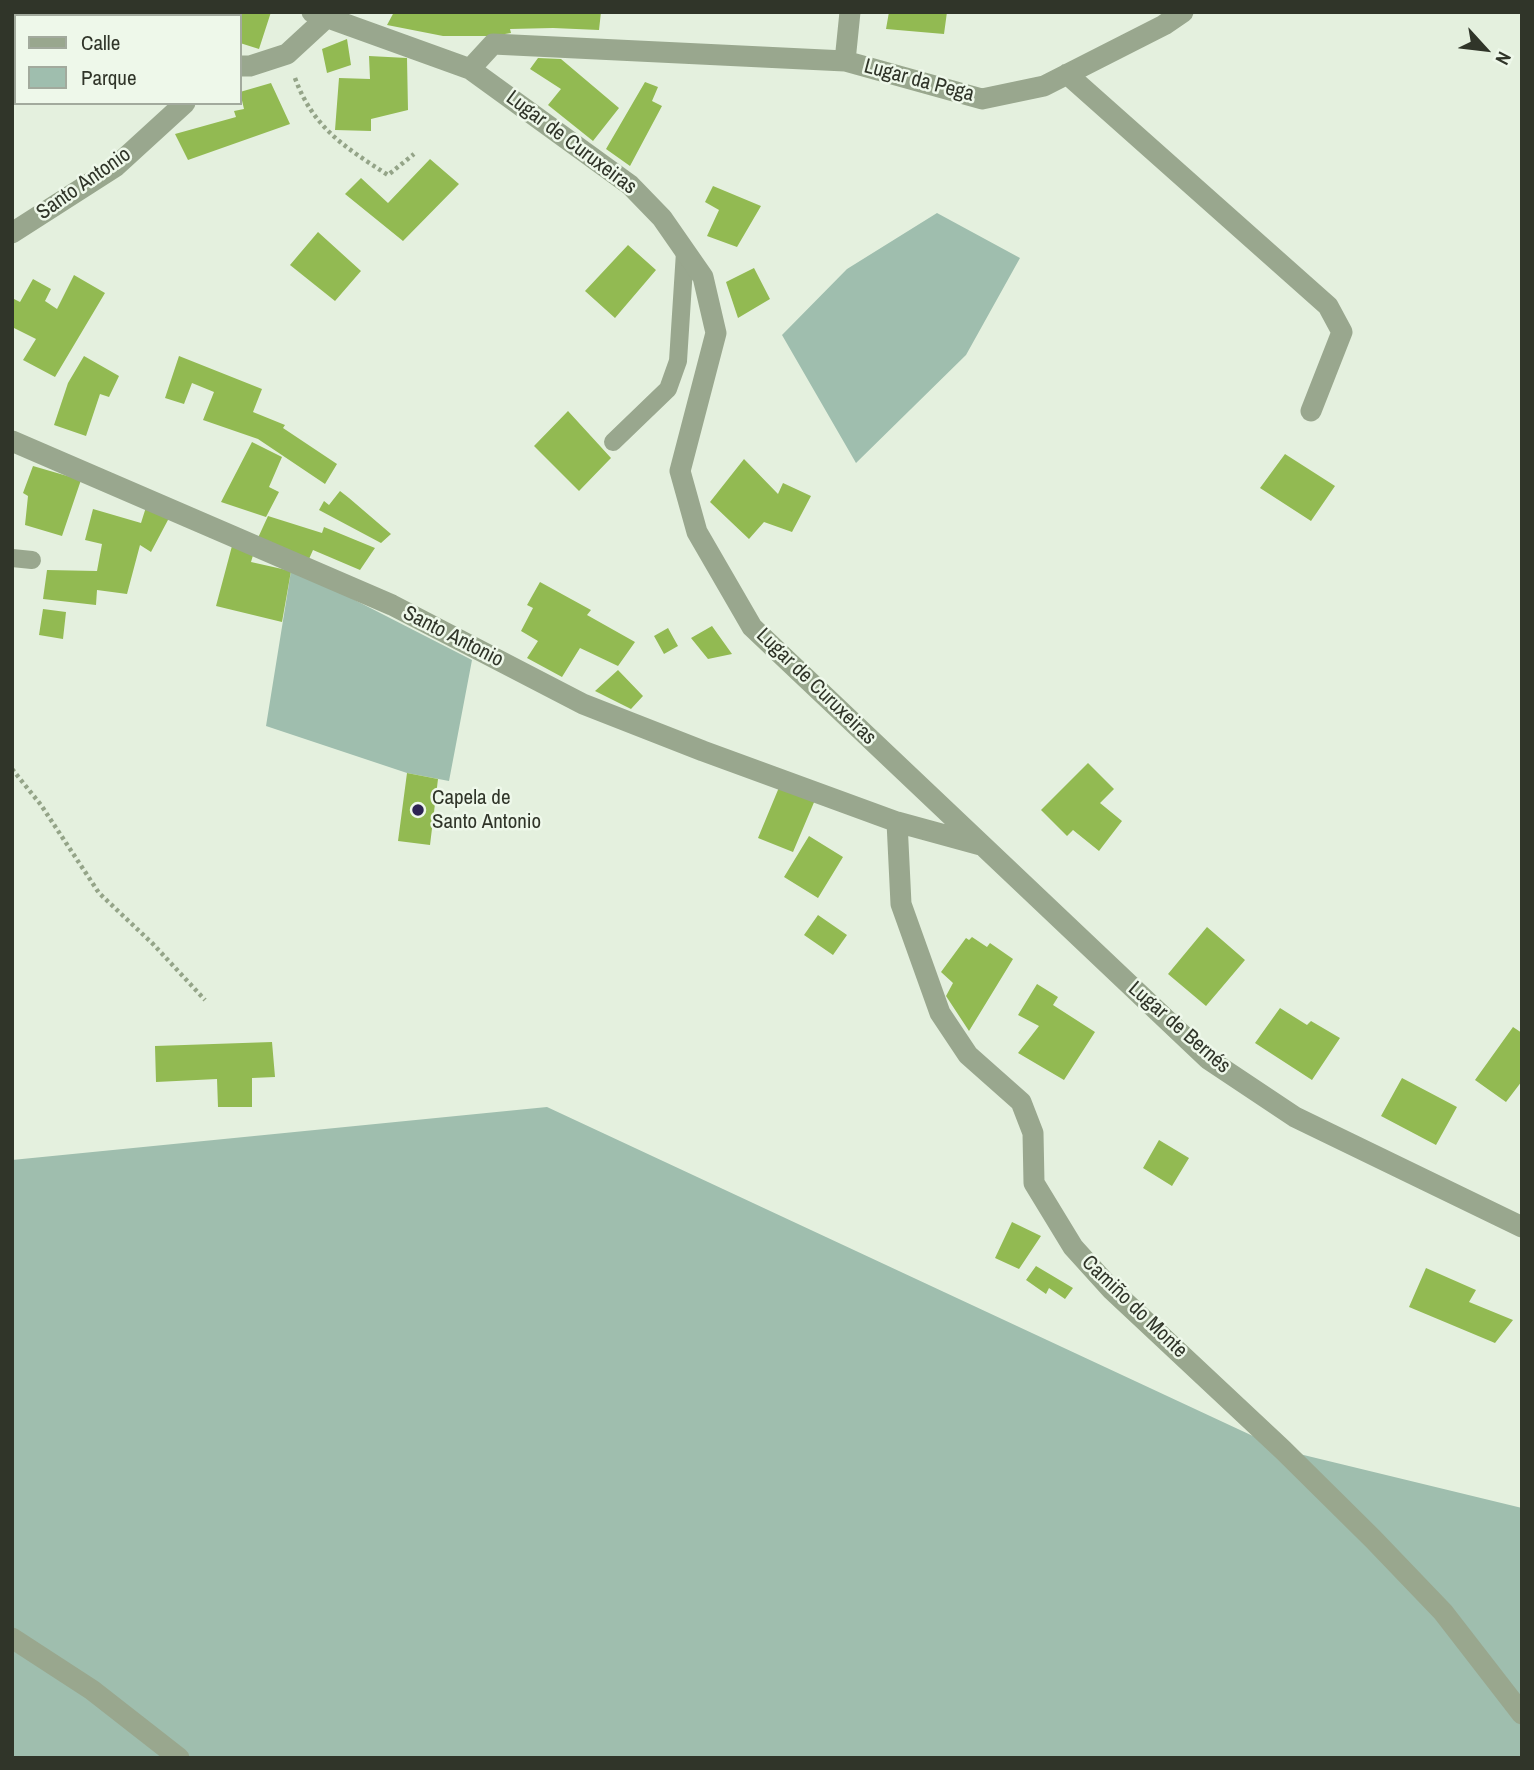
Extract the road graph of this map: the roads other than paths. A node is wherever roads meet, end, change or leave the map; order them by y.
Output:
1 (850, 12) edge
2 (1183, 12) edge
3 (319, 16) edge
4 (845, 61) junction
5 (242, 66) edge
6 (470, 69) junction
7 (1067, 74) junction
8 (183, 105) edge
9 (12, 233) edge
10 (685, 252) junction
11 (1311, 411) dead end
12 (12, 441) edge
13 (613, 442) dead end
14 (12, 558) edge
15 (32, 560) dead end
16 (897, 822) junction
17 (983, 846) junction
18 (1522, 1227) edge
19 (12, 1638) edge
20 (1522, 1714) edge
21 (179, 1758) edge

1 - 4 street
2 - 7 street, Lugar da Pega
3 - 5 street
3 - 6 street, Lugar de Curuxeiras
4 - 6 street, Lugar da Pega
4 - 7 street, Lugar da Pega
6 - 10 street, Lugar de Curuxeiras
7 - 11 street
8 - 9 street, Santo Antonio
10 - 13 lane
10 - 17 street, Lugar de Curuxeiras
12 - 16 street, Santo Antonio
14 - 15 lane
16 - 17 street, Lugar de Bernés
16 - 20 street, Camiño do Monte
17 - 18 street, Lugar de Bernés
19 - 21 street

